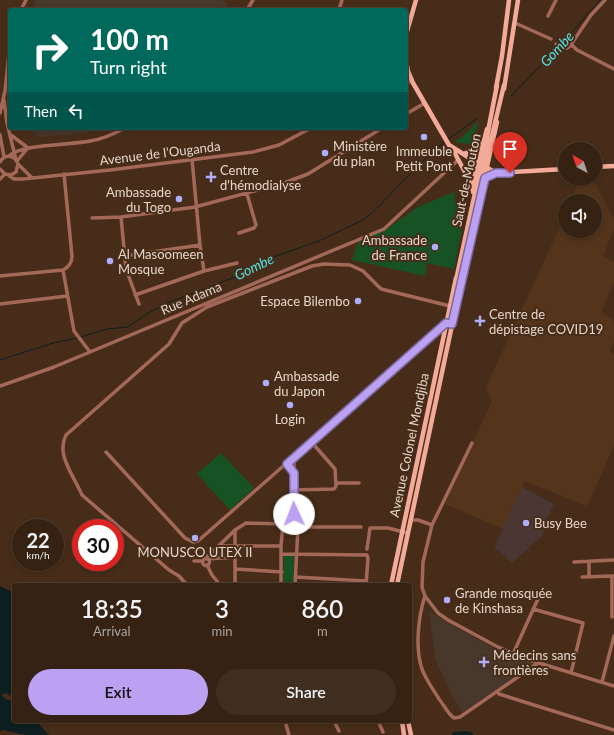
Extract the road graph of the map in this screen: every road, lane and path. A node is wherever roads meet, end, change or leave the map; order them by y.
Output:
1 (416, 0) edge
2 (509, 0) edge
3 (518, 0) edge
4 (556, 0) edge
5 (605, 0) edge
6 (548, 16) dead end
7 (515, 23) junction
8 (408, 28) edge
9 (551, 39) dead end
10 (556, 44) dead end
11 (572, 45) junction
12 (8, 62) edge
13 (614, 69) edge
14 (408, 71) edge
15 (408, 81) edge
16 (413, 83) junction
17 (497, 85) junction
18 (504, 85) junction
19 (4, 97) junction
20 (425, 103) junction
21 (0, 113) edge
22 (408, 113) edge
23 (8, 126) edge
24 (9, 130) edge
25 (121, 130) edge
26 (300, 130) edge
27 (308, 130) edge
28 (379, 130) edge
29 (0, 135) edge
30 (11, 135) junction
31 (299, 135) junction
32 (484, 141) junction
33 (450, 146) junction
34 (28, 148) junction
35 (15, 152) junction
36 (463, 154) junction
37 (480, 154) junction
38 (9, 156) junction
39 (4, 157) junction
40 (490, 157) junction
41 (192, 159) junction
42 (458, 160) junction
43 (0, 162) edge
44 (17, 162) junction
45 (478, 163) junction
46 (614, 166) edge
47 (488, 167) junction
48 (602, 167) edge
49 (0, 169) edge
50 (558, 169) edge
51 (496, 173) junction
52 (64, 174) junction
53 (468, 174) junction
54 (7, 175) junction
55 (475, 175) junction
56 (32, 178) junction
57 (485, 178) junction
58 (0, 179) edge
59 (474, 186) junction
60 (483, 187) junction
61 (473, 192) junction
62 (247, 194) junction
63 (196, 207) junction
64 (121, 217) junction
65 (92, 218) dead end
66 (239, 233) dead end
67 (200, 245) junction
68 (125, 256) junction
69 (237, 263) dead end
70 (63, 270) junction
71 (204, 271) junction
72 (0, 276) edge
73 (456, 280) junction
74 (462, 281) junction
75 (136, 295) junction
76 (67, 296) junction
77 (0, 304) edge
78 (139, 304) dead end
79 (450, 306) junction
80 (446, 323) junction
81 (452, 324) junction
82 (90, 352) junction
83 (0, 386) edge
84 (472, 443) dead end
85 (315, 446) dead end
86 (106, 452) dead end
87 (294, 463) dead end
88 (287, 464) junction
89 (294, 473) junction
90 (413, 480) junction
91 (419, 481) junction
92 (337, 483) junction
93 (359, 483) dead end
94 (293, 490) junction
95 (410, 520) junction
96 (283, 524) junction
97 (432, 525) junction
98 (296, 527) junction
99 (361, 527) dead end
100 (236, 530) junction
101 (402, 531) junction
102 (408, 532) junction
103 (218, 546) junction
104 (235, 546) junction
105 (281, 546) junction
106 (367, 549) dead end
107 (282, 554) junction
108 (296, 554) junction
109 (235, 557) junction
110 (205, 559) junction
111 (614, 560) edge
112 (194, 561) dead end
113 (589, 561) junction
114 (574, 562) dead end
115 (235, 569) junction
116 (282, 572) junction
117 (613, 576) edge
118 (295, 577) junction
119 (582, 577) dead end
120 (589, 577) junction
121 (185, 583) edge
122 (218, 583) edge
123 (235, 583) edge
124 (282, 583) edge
125 (294, 583) edge
126 (366, 583) edge
127 (391, 583) edge
128 (397, 583) edge
129 (542, 590) dead end
130 (425, 596) junction
131 (533, 609) junction
132 (612, 617) dead end
133 (614, 636) edge
134 (513, 654) junction
135 (538, 663) junction
136 (571, 673) junction
137 (602, 682) junction
138 (614, 686) edge
139 (497, 692) junction
140 (286, 723) edge
141 (335, 723) edge
142 (379, 723) edge
143 (402, 723) edge
144 (408, 723) edge
145 (614, 730) edge
146 (339, 732) dead end
147 (383, 732) dead end
148 (411, 734) edge
149 (289, 735) edge
150 (404, 735) edge

1 - 8 main road
2 - 17 main road
3 - 7 main road
4 - 6 street
5 - 11 street
7 - 9 street
7 - 18 main road
10 - 11 street
11 - 13 street
12 - 19 street
14 - 16 main road
15 - 16 street
16 - 20 main road
17 - 32 main road, Avenue Colonel Mondjiba
17 - 73 main road, Saut-de-Mouton, bridge
18 - 40 main road, Avenue Colonel Mondjiba
18 - 74 main road, Saut-de-Mouton, bridge
19 - 21 street
19 - 23 street
20 - 22 street
20 - 33 main road
24 - 30 street
25 - 34 street
26 - 31 street
27 - 31 street, Avenue de l’Ouganda
28 - 62 street
29 - 39 street
30 - 34 street
30 - 35 street
31 - 41 street, Avenue de l’Ouganda
32 - 36 main road
32 - 37 main road, Avenue Colonel Mondjiba
33 - 36 main road
33 - 42 main road
34 - 35 street
34 - 44 street
35 - 38 street
35 - 44 street
36 - 45 main road
37 - 40 main road
37 - 45 main road, Avenue Colonel Mondjiba
38 - 39 street
38 - 44 street
39 - 43 street
40 - 47 main road, Avenue Colonel Mondjiba
41 - 52 street, Avenue de l’Ouganda
41 - 63 street
42 - 53 main road
42 - 82 street, Rue Adama
44 - 54 street
44 - 56 street
45 - 47 main road
45 - 55 main road, Avenue Colonel Mondjiba
46 - 48 main road
47 - 51 main road
47 - 57 main road, Avenue Colonel Mondjiba
49 - 54 street
50 - 51 main road
51 - 57 main road
52 - 56 street, Avenue de l’Ouganda
52 - 70 street
53 - 55 main road
53 - 61 main road
54 - 56 street, Avenue de l’Ouganda
54 - 58 street
55 - 57 main road
55 - 59 main road, Avenue Colonel Mondjiba
57 - 60 main road, Avenue Colonel Mondjiba
59 - 60 main road
59 - 61 main road, Avenue Colonel Mondjiba
60 - 74 main road, Avenue Colonel Mondjiba
61 - 73 main road, Avenue Colonel Mondjiba
62 - 63 street
62 - 66 street
63 - 64 street
63 - 67 street
64 - 65 street
64 - 68 street
67 - 68 street
67 - 71 street
68 - 75 street
69 - 71 street
70 - 72 street
70 - 76 street
71 - 75 street
73 - 79 main road, Avenue Colonel Mondjiba
74 - 81 main road, Avenue Colonel Mondjiba
75 - 78 street
76 - 77 street
76 - 82 street
79 - 80 main road, Avenue Colonel Mondjiba
79 - 121 street
80 - 81 main road
80 - 88 street
80 - 90 main road, Avenue Colonel Mondjiba
81 - 91 main road, Avenue Colonel Mondjiba
82 - 83 street, Rue Adama
84 - 97 street
85 - 92 street
86 - 88 street
87 - 89 street
88 - 89 street
89 - 94 street
90 - 91 main road
90 - 101 main road, Avenue Colonel Mondjiba
91 - 95 main road, Avenue Colonel Mondjiba
92 - 93 street
92 - 94 street
94 - 98 street
95 - 97 street
95 - 102 main road, Avenue Colonel Mondjiba
96 - 98 street
96 - 100 street
96 - 105 street
97 - 130 street
98 - 99 street
98 - 108 street
100 - 103 street
100 - 104 street
101 - 102 street
101 - 106 street
101 - 127 main road, Avenue Colonel Mondjiba
102 - 128 main road, Avenue Colonel Mondjiba
103 - 104 street
103 - 110 street
104 - 105 street
104 - 109 street
105 - 107 street
107 - 108 street
107 - 116 street
108 - 118 street
108 - 126 street
109 - 110 street
109 - 115 street
110 - 112 street
110 - 122 street
111 - 113 street
113 - 114 street
113 - 120 street
115 - 116 street
115 - 123 street
116 - 124 street
117 - 120 street
117 - 132 street
118 - 125 street
118 - 126 street
119 - 120 street
129 - 131 street
130 - 134 street
130 - 139 street
131 - 134 street
131 - 136 street
133 - 137 street
134 - 135 street
135 - 136 street
135 - 139 street
136 - 137 street
137 - 138 street
139 - 145 street
140 - 149 street
141 - 146 street
142 - 147 street
143 - 150 main road
144 - 148 main road

